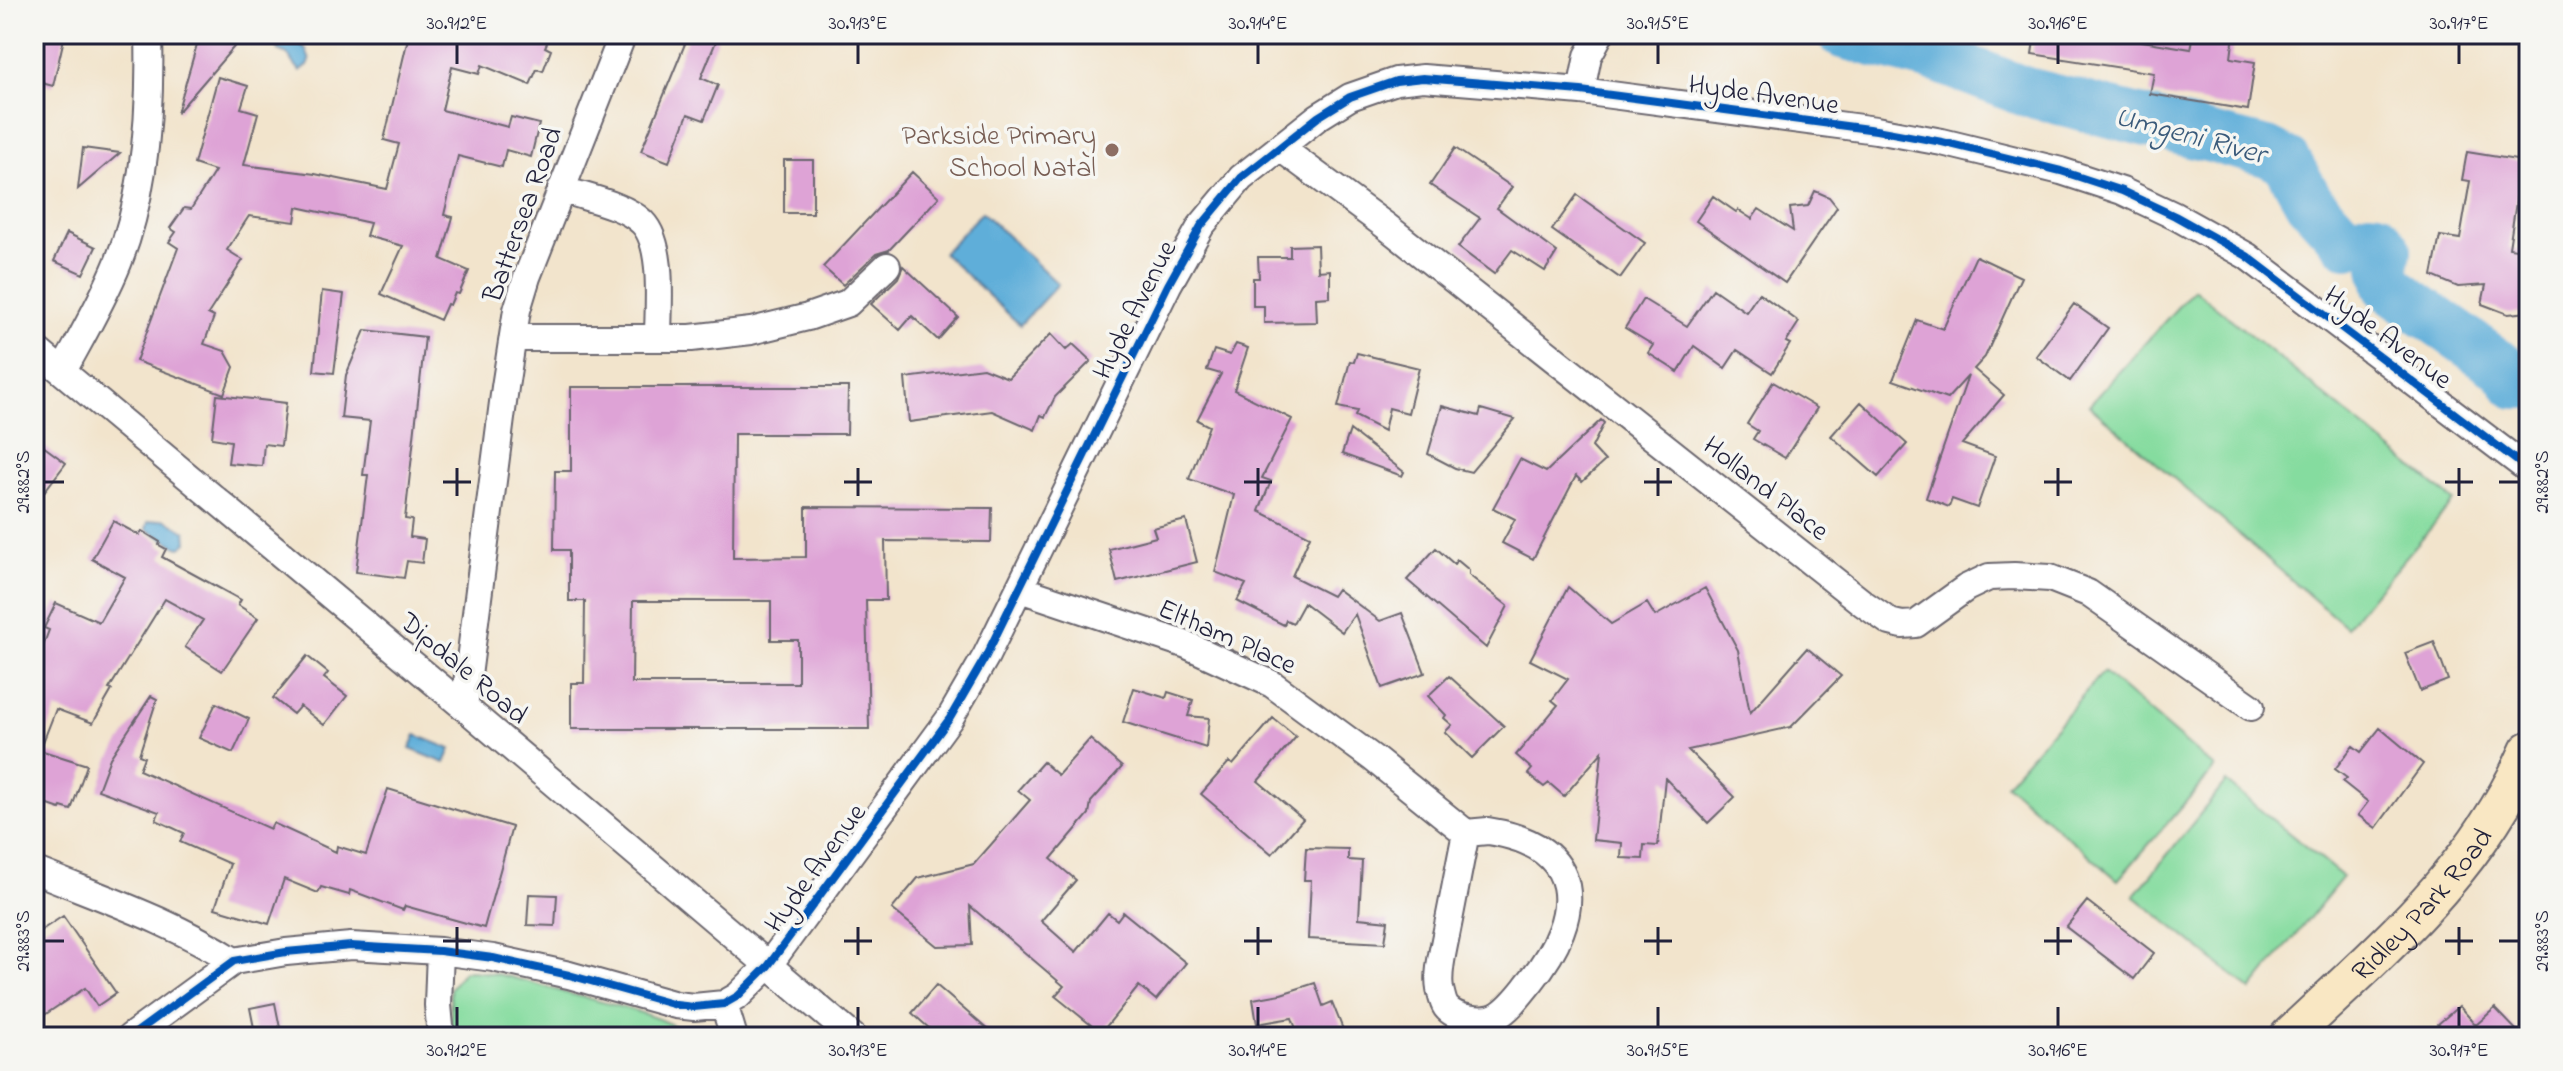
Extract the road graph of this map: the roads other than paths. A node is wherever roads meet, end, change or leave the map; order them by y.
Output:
1 (149, 34) edge
2 (623, 34) edge
3 (1600, 34) edge
4 (1581, 91) junction
5 (1279, 147) junction
6 (561, 189) junction
7 (887, 266) dead end
8 (658, 337) junction
9 (513, 338) junction
10 (34, 348) edge
11 (63, 371) junction
12 (2529, 470) edge
13 (1020, 589) junction
14 (464, 707) junction
15 (2251, 707) dead end
16 (2529, 751) edge
17 (1466, 833) junction
18 (34, 870) edge
19 (440, 951) junction
20 (234, 961) junction
21 (768, 966) junction
22 (724, 1004) junction
23 (130, 1037) edge
24 (441, 1037) edge
25 (734, 1037) edge
26 (853, 1037) edge
27 (2289, 1037) edge

1 - 11 street
2 - 6 street, Battersea Road
3 - 4 street
4 - 5 street, Hyde Avenue
4 - 12 street, Hyde Avenue
5 - 13 street, Hyde Avenue
5 - 15 street, Holland Place
6 - 8 street
6 - 9 street, Battersea Road
7 - 8 street
8 - 9 street
9 - 14 street, Battersea Road
10 - 11 street, Dipdale Road
11 - 14 street, Dipdale Road
13 - 17 street, Eltham Place
13 - 21 street, Hyde Avenue
14 - 21 street, Dipdale Road
16 - 27 street, Ridley Park Road
17 - 17 street
18 - 20 street
19 - 20 street
19 - 22 street
19 - 24 street
20 - 23 street
21 - 22 street, Hyde Avenue
21 - 26 street, Dipdale Road
22 - 25 street

